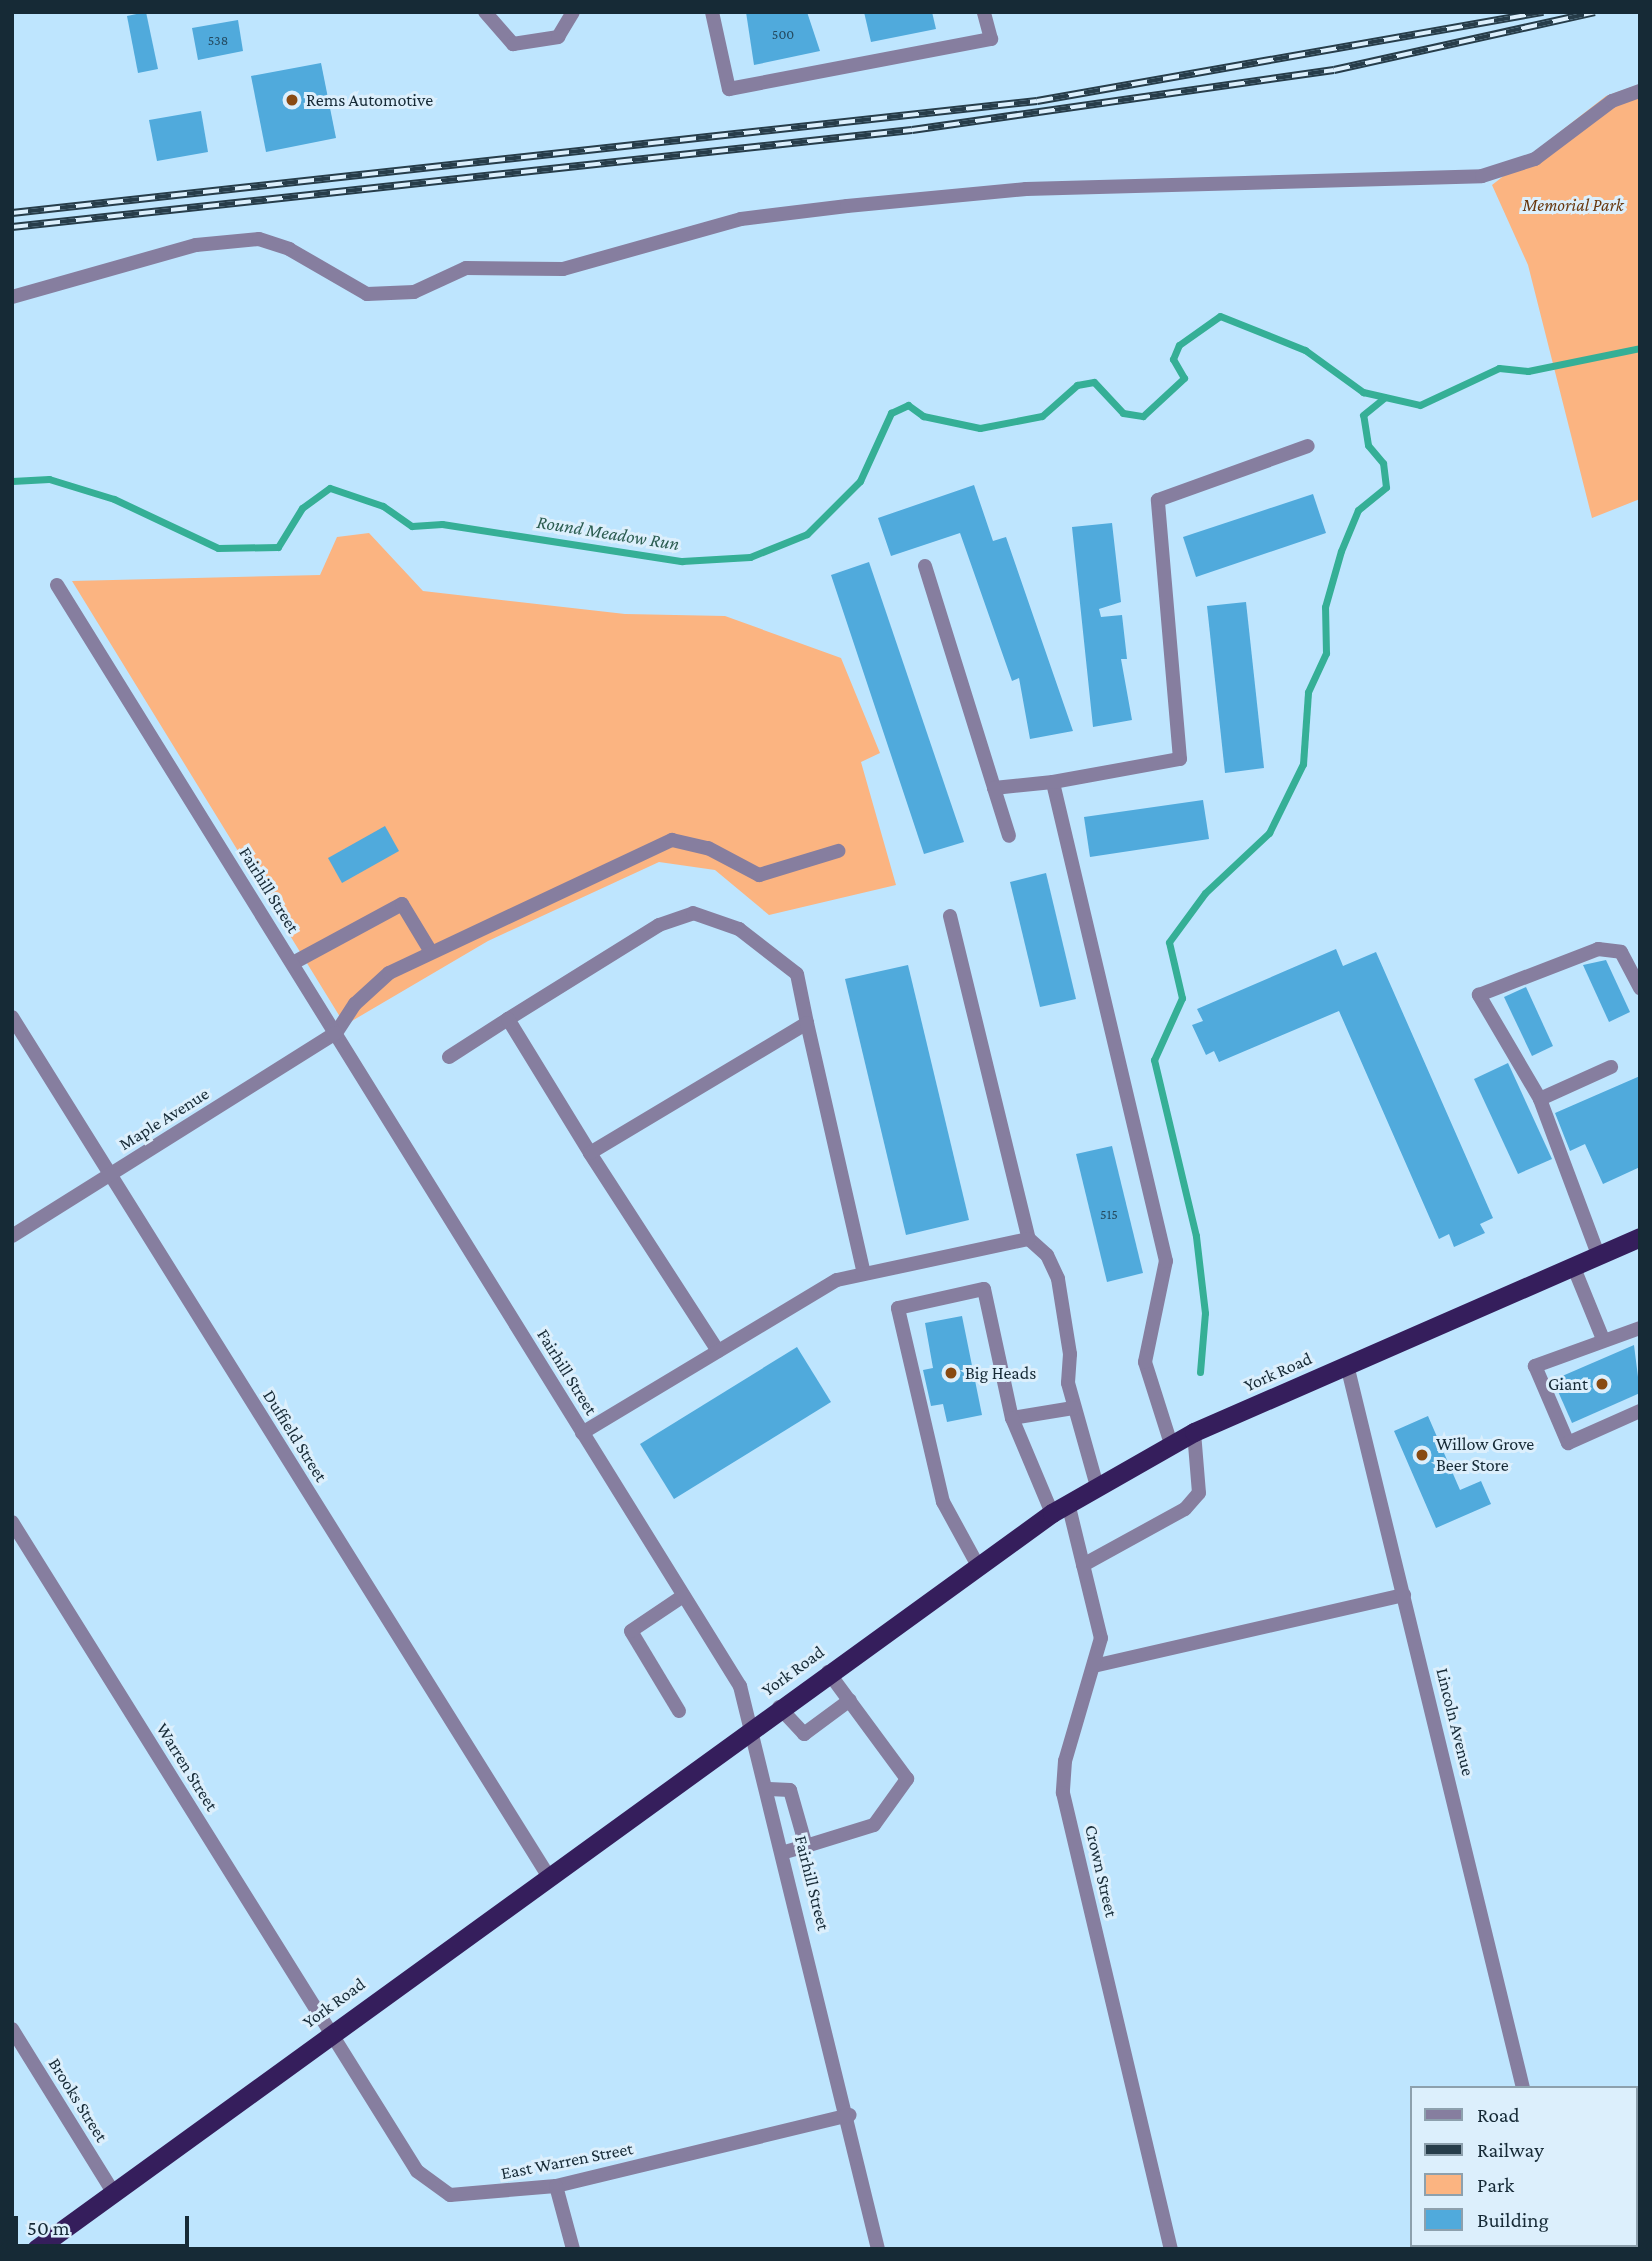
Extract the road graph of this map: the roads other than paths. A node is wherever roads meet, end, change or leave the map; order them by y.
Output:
1 (485, 12) edge
2 (573, 12) edge
3 (712, 12) edge
4 (984, 12) edge
5 (1640, 91) edge
6 (12, 297) edge
7 (1308, 446) dead end
8 (925, 566) dead end
9 (57, 585) dead end
10 (1053, 782) junction
11 (994, 788) junction
12 (1009, 836) dead end
13 (838, 851) dead end
14 (950, 916) dead end
15 (431, 952) junction
16 (293, 963) junction
17 (1640, 988) edge
18 (12, 1017) edge
19 (508, 1019) junction
20 (807, 1023) junction
21 (336, 1033) junction
22 (449, 1057) dead end
23 (1611, 1067) dead end
24 (1539, 1099) junction
25 (590, 1153) junction
26 (110, 1176) junction
27 (12, 1236) edge
28 (1640, 1237) edge
29 (1029, 1239) junction
30 (1600, 1256) junction
31 (1574, 1268) junction
32 (864, 1274) junction
33 (1640, 1328) edge
34 (1603, 1339) junction
35 (718, 1351) junction
36 (1347, 1365) junction
37 (1073, 1408) junction
38 (1640, 1411) edge
39 (1012, 1418) junction
40 (1194, 1432) junction
41 (582, 1433) junction
42 (1171, 1444) junction
43 (1097, 1486) junction
44 (1060, 1508) junction
45 (12, 1522) edge
46 (977, 1564) junction
47 (1083, 1565) junction
48 (1404, 1595) junction
49 (683, 1596) junction
50 (1098, 1665) junction
51 (828, 1672) junction
52 (850, 1700) junction
53 (779, 1707) junction
54 (679, 1711) dead end
55 (754, 1725) junction
56 (769, 1789) junction
57 (806, 1846) junction
58 (785, 1852) junction
59 (547, 1874) junction
60 (12, 2029) edge
61 (329, 2032) junction
62 (1523, 2086) edge
63 (850, 2115) junction
64 (556, 2186) junction
65 (112, 2190) junction
66 (45, 2246) edge
67 (573, 2249) edge
68 (878, 2249) edge
69 (1171, 2249) edge

1 - 2 street
3 - 4 street
5 - 6 street
7 - 10 street
8 - 11 street
9 - 16 street, Fairhill Street
10 - 11 street
10 - 42 street
11 - 12 street
13 - 15 street
14 - 29 street
15 - 16 street
15 - 21 street
16 - 21 street, Fairhill Street
17 - 24 street
18 - 26 street, Duffield Street
19 - 20 street
19 - 22 street
19 - 25 street
20 - 25 street
20 - 32 street
21 - 26 street, Maple Avenue
21 - 41 street, Fairhill Street
23 - 24 street
24 - 30 street
25 - 35 street
26 - 27 street, Maple Avenue
26 - 59 street, Duffield Street
28 - 30 highway, York Road
29 - 32 street
29 - 37 street
30 - 31 highway, York Road
31 - 34 street
31 - 36 highway, York Road
32 - 35 street
33 - 34 street
34 - 38 street
35 - 41 street
36 - 40 highway, York Road
36 - 48 street, Lincoln Avenue
37 - 39 street
37 - 43 street
39 - 44 street, Crown Street
39 - 46 street, Crown Street
40 - 42 highway, York Road
40 - 47 street
41 - 49 street, Fairhill Street
42 - 43 highway, York Road
43 - 44 highway, York Road
44 - 46 highway, York Road
44 - 47 street, Crown Street
45 - 61 street, Warren Street
46 - 51 highway, York Road
47 - 50 street, Crown Street
48 - 50 street
48 - 62 street, Lincoln Avenue
49 - 54 street
49 - 55 street, Fairhill Street
50 - 69 street, Crown Street
51 - 52 street
51 - 53 highway, York Road
52 - 53 street
52 - 57 street
53 - 55 highway, York Road
55 - 56 street, Fairhill Street
55 - 59 highway, York Road
56 - 57 street
56 - 58 street, Fairhill Street
57 - 58 street
58 - 63 street, Fairhill Street
59 - 61 highway, York Road
60 - 65 street, Brooks Street
61 - 64 street, East Warren Street
61 - 65 highway, York Road
63 - 64 street, East Warren Street
63 - 68 street, Fairhill Street
64 - 67 street
65 - 66 highway, York Road

